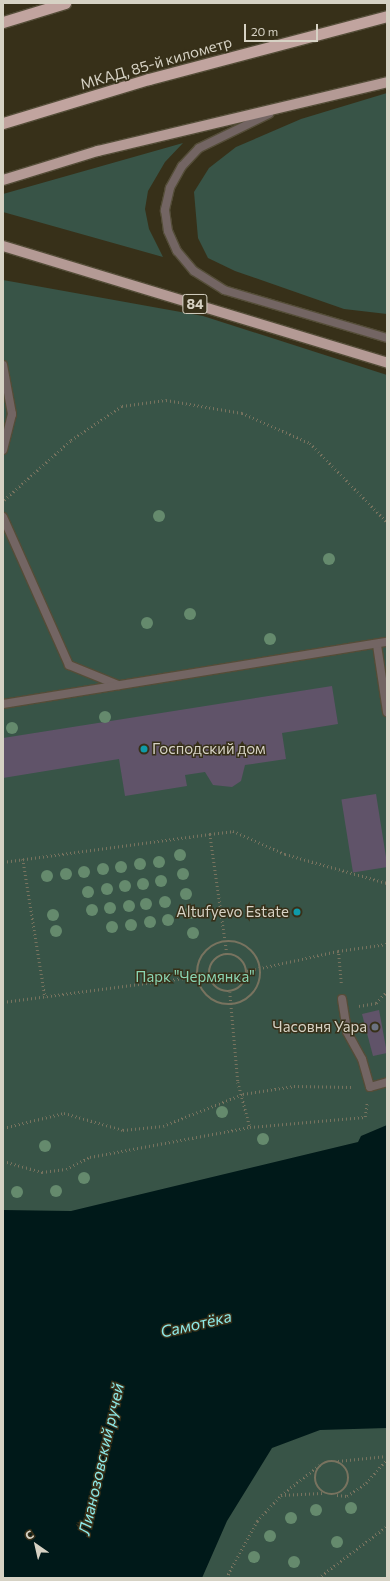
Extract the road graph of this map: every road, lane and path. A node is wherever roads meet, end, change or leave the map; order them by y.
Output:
1 (64, 3) edge
2 (387, 16) edge
3 (3, 22) edge
4 (387, 82) edge
5 (302, 101) junction
6 (3, 123) edge
7 (3, 180) edge
8 (3, 246) edge
9 (387, 338) edge
10 (387, 363) edge
11 (3, 364) edge
12 (3, 450) edge
13 (3, 501) edge
14 (3, 517) edge
15 (387, 522) edge
16 (387, 642) edge
17 (377, 645) junction
18 (119, 686) junction
19 (3, 704) edge
20 (387, 712) edge
21 (210, 834) junction
22 (23, 859) junction
23 (3, 862) edge
24 (387, 883) edge
25 (225, 940) junction
26 (387, 944) edge
27 (338, 951) junction
28 (227, 954) junction
29 (261, 970) junction
30 (247, 972) junction
31 (209, 975) junction
32 (196, 977) junction
33 (387, 991) edge
34 (230, 992) junction
35 (45, 997) junction
36 (342, 999) joint
37 (3, 1002) edge
38 (232, 1005) junction
39 (344, 1010) junction
40 (387, 1082) edge
41 (370, 1087) junction
42 (243, 1094) junction
43 (250, 1127) junction
44 (3, 1128) edge
45 (3, 1161) edge
46 (387, 1457) edge
47 (336, 1461) junction
48 (321, 1464) junction
49 (323, 1493) junction
50 (281, 1495) junction
51 (336, 1495) junction
52 (387, 1526) edge
53 (226, 1578) edge
54 (318, 1578) edge

1 - 3 highway
2 - 6 highway, МКАД, 85-й километр
4 - 5 main road
5 - 7 main road
5 - 9 street
8 - 10 main road, 84
11 - 12 street
13 - 15 path
14 - 18 street
16 - 17 street
17 - 18 street
17 - 20 street
18 - 19 street
21 - 22 path
21 - 24 path
21 - 25 path
22 - 23 path
22 - 35 path
25 - 28 path
25 - 29 path
25 - 32 path
26 - 27 path
27 - 29 path
27 - 36 path
28 - 30 path
28 - 31 path
29 - 30 path
29 - 38 path
30 - 34 path
31 - 32 path
31 - 34 path
32 - 35 path
32 - 38 path
33 - 39 path
34 - 38 path
35 - 37 path
36 - 39 street
38 - 42 path
39 - 41 street
40 - 41 street
41 - 42 path
41 - 43 path
42 - 43 path
42 - 44 path
43 - 45 path
46 - 47 path
46 - 51 path
47 - 48 path
47 - 51 path
48 - 49 path
48 - 50 path
49 - 50 path
49 - 51 path
50 - 53 path
52 - 54 path

